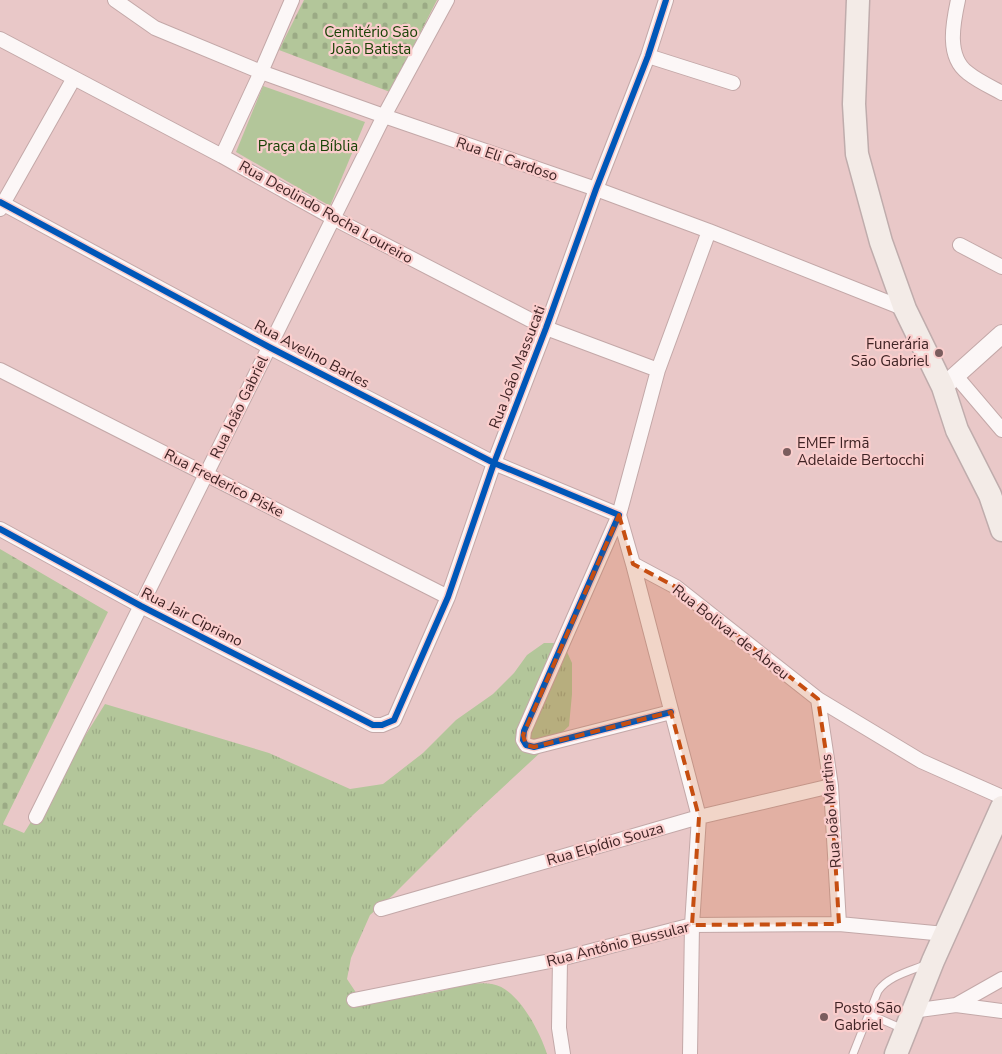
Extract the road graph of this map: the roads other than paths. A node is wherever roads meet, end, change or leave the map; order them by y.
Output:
1 (115, 0) edge
2 (292, 0) edge
3 (447, 0) edge
4 (666, 0) edge
5 (858, 0) edge
6 (958, 0) edge
7 (0, 39) edge
8 (648, 56) junction
9 (261, 72) junction
10 (74, 78) junction
11 (733, 83) dead end
12 (1002, 93) edge
13 (384, 116) junction
14 (222, 156) junction
15 (596, 189) junction
16 (1, 205) edge
17 (333, 218) junction
18 (709, 231) junction
19 (960, 245) dead end
20 (1002, 267) edge
21 (906, 308) junction
22 (546, 328) junction
23 (1002, 334) edge
24 (269, 347) junction
25 (0, 370) edge
26 (658, 370) junction
27 (950, 381) junction
28 (1002, 430) edge
29 (494, 463) junction
30 (206, 474) junction
31 (619, 515) junction
32 (0, 529) edge
33 (1002, 530) edge
34 (633, 564) junction
35 (448, 597) junction
36 (141, 606) junction
37 (818, 699) junction
38 (671, 712) junction
39 (374, 725) joint
40 (831, 786) junction
41 (1002, 797) edge
42 (1002, 807) edge
43 (36, 817) dead end
44 (698, 817) junction
45 (381, 909) dead end
46 (839, 924) junction
47 (692, 925) junction
48 (945, 934) junction
49 (560, 958) junction
50 (933, 961) junction
51 (1002, 979) edge
52 (354, 1000) dead end
53 (956, 1005) junction
54 (1002, 1011) edge
55 (869, 1014) junction
56 (909, 1020) junction
57 (563, 1054) edge
58 (690, 1054) edge
59 (852, 1054) edge
60 (896, 1054) edge

1 - 9 street, Rua Eli Cardoso
2 - 9 street
3 - 13 street, Rua João Gabriel
4 - 8 street, Rua João Massucati
5 - 21 main road
6 - 12 street
7 - 10 street, Rua Deolindo Rocha Loureiro
8 - 11 street
8 - 15 street, Rua João Massucati
9 - 13 street, Rua Eli Cardoso
9 - 14 street
10 - 14 street, Rua Deolindo Rocha Loureiro
10 - 16 street
13 - 15 street, Rua Eli Cardoso
13 - 17 street, Rua João Gabriel
14 - 17 street, Rua Deolindo Rocha Loureiro
15 - 18 street, Rua Eli Cardoso
15 - 22 street, Rua João Massucati
16 - 24 street, Rua Avelino Barles
17 - 22 street, Rua Deolindo Rocha Loureiro
17 - 24 street, Rua João Gabriel
18 - 21 street, Rua Eli Cardoso
18 - 26 street
19 - 20 street
21 - 27 main road
22 - 26 street, Rua Deolindo Rocha Loureiro
22 - 29 street, Rua João Massucati
23 - 27 street
24 - 29 street, Rua Avelino Barles
24 - 30 street, Rua João Gabriel
25 - 30 street, Rua Frederico Piske
26 - 31 street
27 - 28 street
27 - 33 main road
29 - 31 street, Rua Avelino Barles
29 - 35 street, Rua João Massucati
30 - 35 street, Rua Frederico Piske
30 - 36 street, Rua João Gabriel
31 - 34 street
31 - 38 street
32 - 36 street, Rua Jair Cipriano
34 - 37 street, Rua Bolivar de Abreu
34 - 38 street
35 - 39 street, Rua João Massucati
36 - 39 street, Rua Jair Cipriano
36 - 43 street, Rua João Gabriel
37 - 40 street, Rua João Martins
37 - 41 street, Rua Bolivar de Abreu
38 - 44 street
40 - 44 street, Rua Elpídio Souza
40 - 46 street, Rua João Martins
42 - 48 main road
44 - 45 street, Rua Elpídio Souza
44 - 47 street
46 - 47 street, Rua Antônio Bussular
46 - 48 street, Rua Antônio Bussular
47 - 49 street, Rua Antônio Bussular
47 - 58 street
48 - 50 main road
49 - 52 street, Rua Antônio Bussular
49 - 57 street
50 - 55 lane
50 - 56 main road
51 - 53 street
53 - 54 street
53 - 56 street
55 - 56 lane
55 - 59 lane
56 - 60 main road

